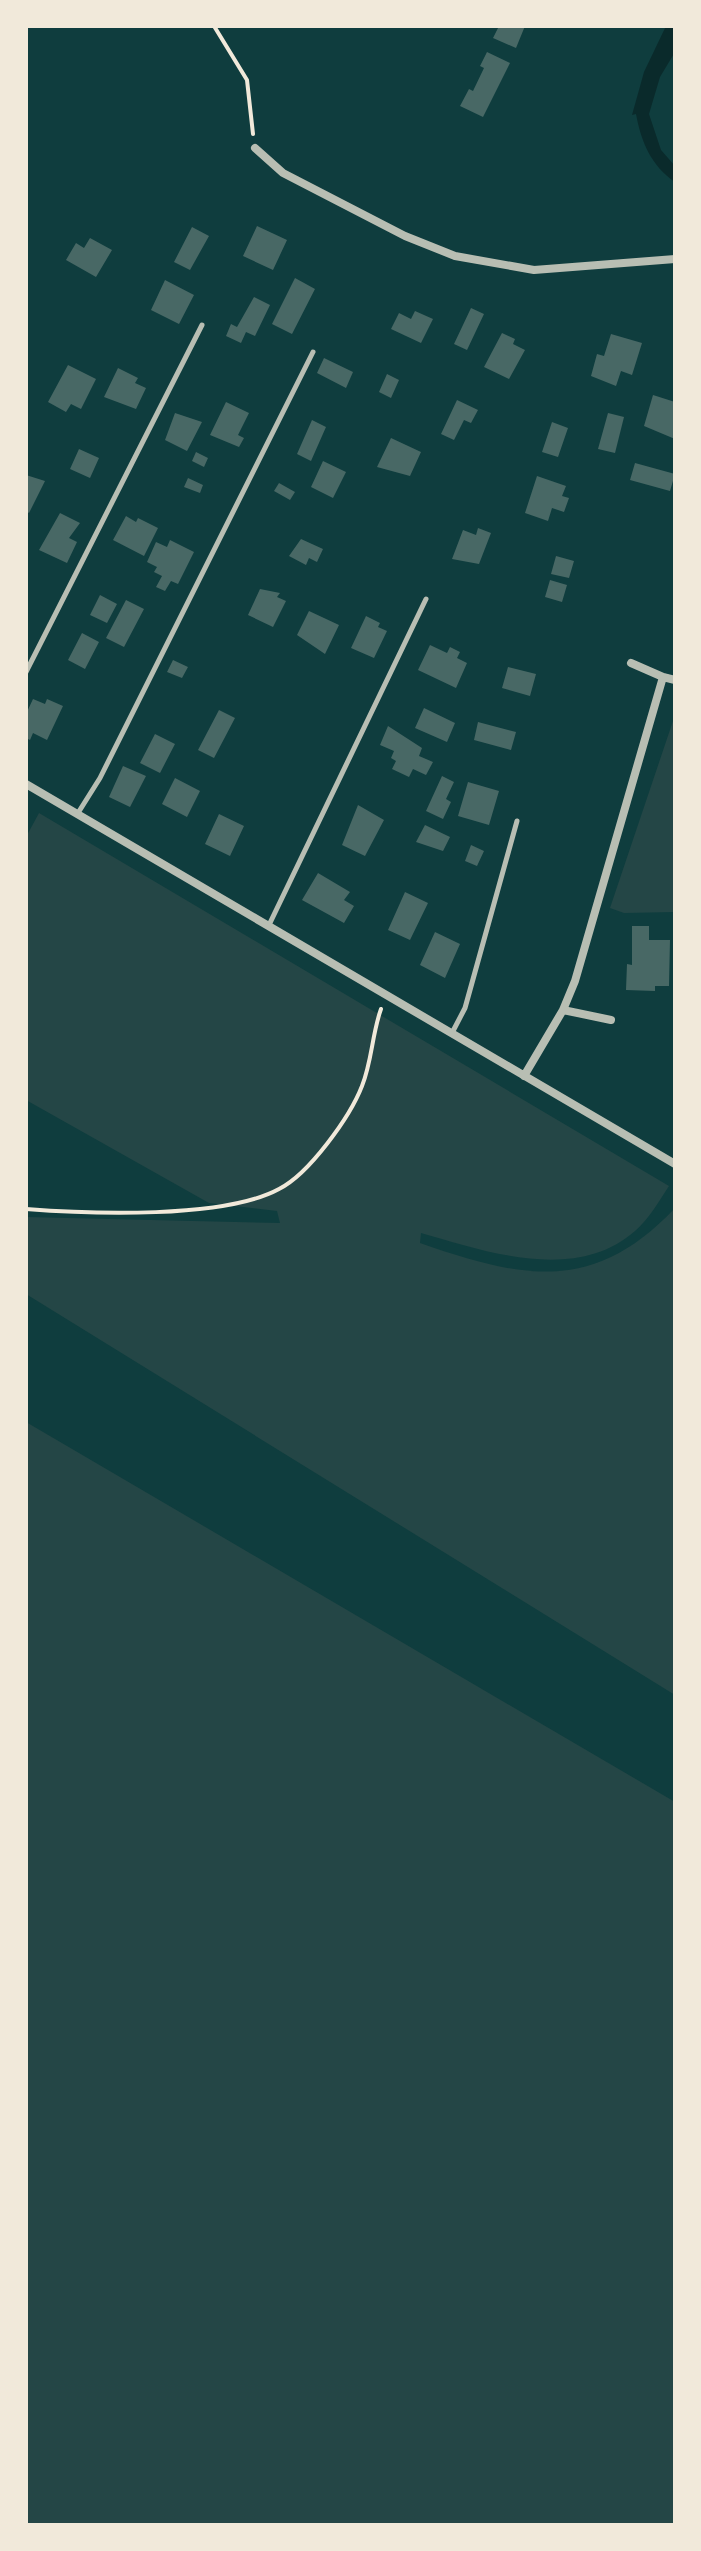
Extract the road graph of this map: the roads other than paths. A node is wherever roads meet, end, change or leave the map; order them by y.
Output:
1 (255, 148) road end
2 (675, 259) edge
3 (202, 325) dead end
4 (313, 352) dead end
5 (426, 599) dead end
6 (631, 663) dead end
7 (26, 672) edge
8 (663, 677) junction
9 (675, 680) edge
10 (26, 784) edge
11 (78, 813) junction
12 (517, 821) dead end
13 (269, 925) junction
14 (563, 1010) junction
15 (611, 1020) dead end
16 (451, 1033) junction
17 (524, 1076) junction
18 (675, 1164) edge

1 - 2 street
3 - 7 lane
4 - 11 lane
5 - 13 lane
6 - 8 street
8 - 9 street
8 - 14 street
10 - 11 street
11 - 13 street
12 - 16 lane
13 - 16 street
14 - 15 street
14 - 17 street
16 - 17 street
17 - 18 street

